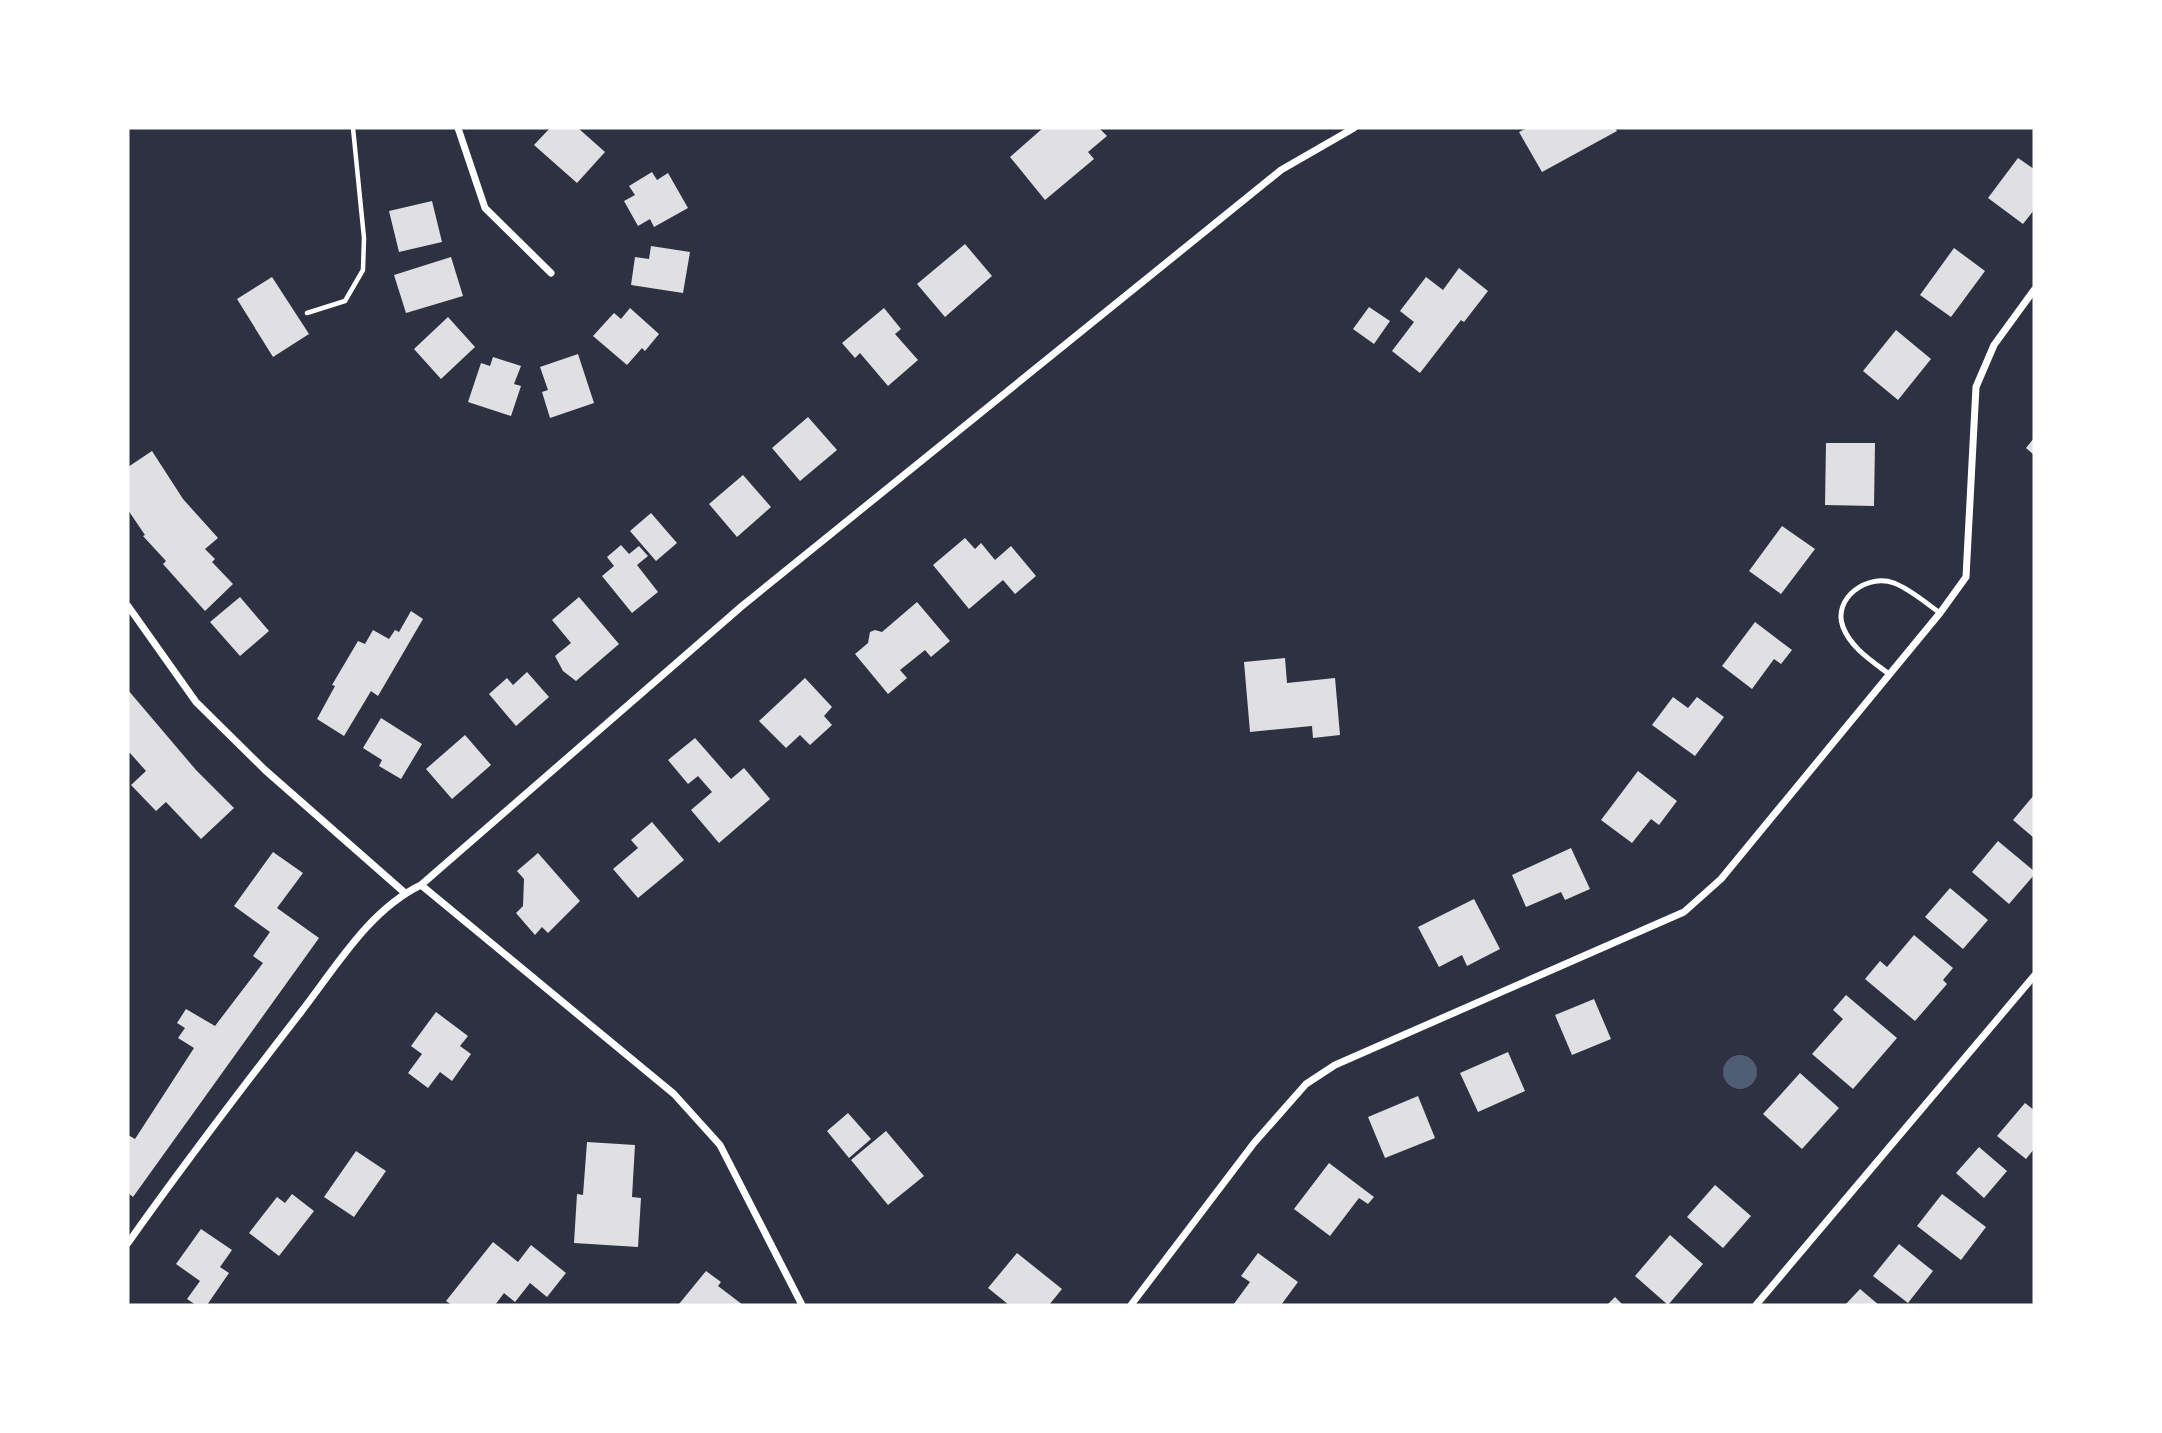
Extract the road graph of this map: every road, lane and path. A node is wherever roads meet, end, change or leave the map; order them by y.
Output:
1 (353, 128) edge
2 (458, 128) edge
3 (1354, 128) edge
4 (551, 273) dead end
5 (2034, 290) edge
6 (307, 313) dead end
7 (128, 606) edge
8 (1940, 613) junction
9 (1889, 674) junction
10 (421, 884) junction
11 (405, 893) junction
12 (2034, 976) edge
13 (128, 1243) edge
14 (802, 1305) edge
15 (1131, 1305) edge
16 (1756, 1305) edge

1 - 6 path
2 - 4 street
3 - 10 street
5 - 8 street
7 - 11 street
8 - 9 street
8 - 9 lane
9 - 15 street
10 - 11 street
10 - 14 street
11 - 13 street
12 - 16 street

